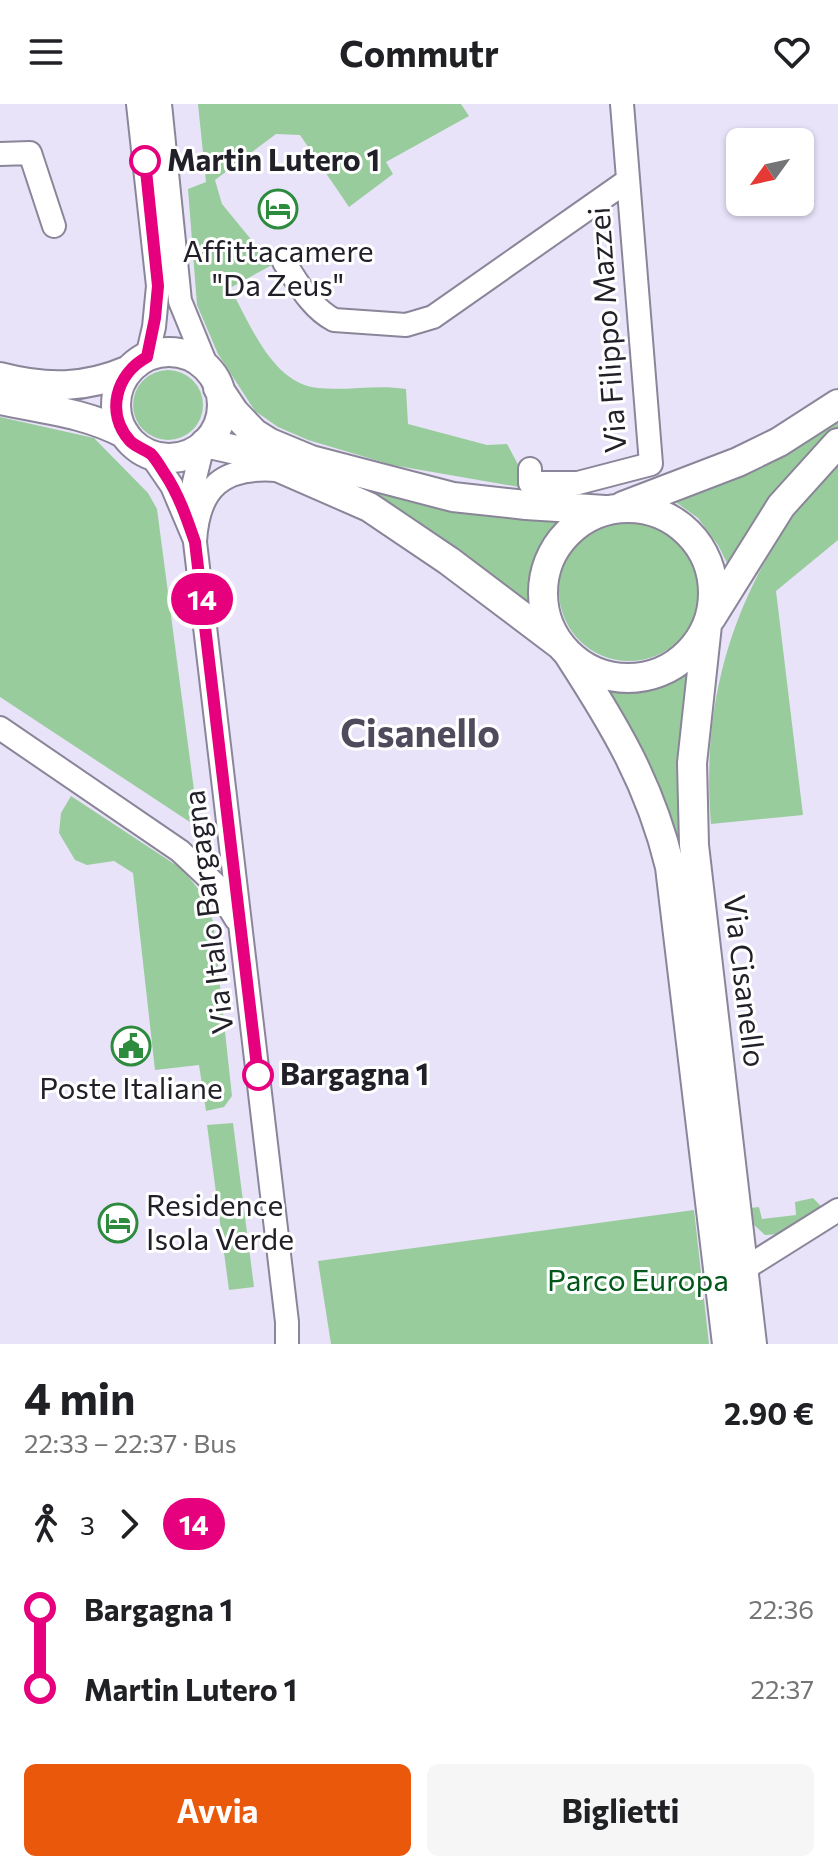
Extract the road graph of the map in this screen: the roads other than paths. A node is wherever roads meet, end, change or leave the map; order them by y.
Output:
1 (138, 104) edge
2 (160, 104) edge
3 (622, 104) edge
4 (0, 154) edge
5 (627, 181) junction
6 (54, 226) dead end
7 (284, 262) dead end
8 (138, 364) junction
9 (0, 377) edge
10 (214, 380) junction
11 (0, 400) edge
12 (838, 404) edge
13 (125, 434) junction
14 (838, 443) edge
15 (204, 444) junction
16 (150, 454) junction
17 (530, 469) dead end
18 (286, 470) junction
19 (614, 509) junction
20 (196, 534) junction
21 (708, 624) junction
22 (566, 651) junction
23 (0, 728) edge
24 (228, 818) junction
25 (180, 851) junction
26 (241, 929) junction
27 (838, 1210) edge
28 (744, 1269) junction
29 (289, 1337) edge
30 (727, 1344) edge
31 (752, 1344) edge

1 - 8 street
2 - 10 street
3 - 5 street, Via Filippo Mazzei
4 - 6 street
5 - 7 street
5 - 17 street, Via Filippo Mazzei
8 - 9 main road
8 - 10 main road
8 - 13 main road
10 - 15 main road
10 - 19 main road
11 - 13 main road
12 - 19 main road
13 - 16 main road
14 - 21 main road
15 - 16 main road
15 - 18 main road
15 - 20 street, Via Italo Bargagna
16 - 20 street, Via Italo Bargagna
18 - 20 street
18 - 22 main road
19 - 21 main road
19 - 22 main road
20 - 24 street, Via Italo Bargagna
21 - 22 main road
21 - 28 main road, Via Cisanello
22 - 30 main road, Via Cisanello
23 - 25 street
24 - 25 street
24 - 26 street, Via Italo Bargagna
25 - 26 street
26 - 29 street, Via Italo Bargagna
27 - 28 street
28 - 31 main road, Via Cisanello

